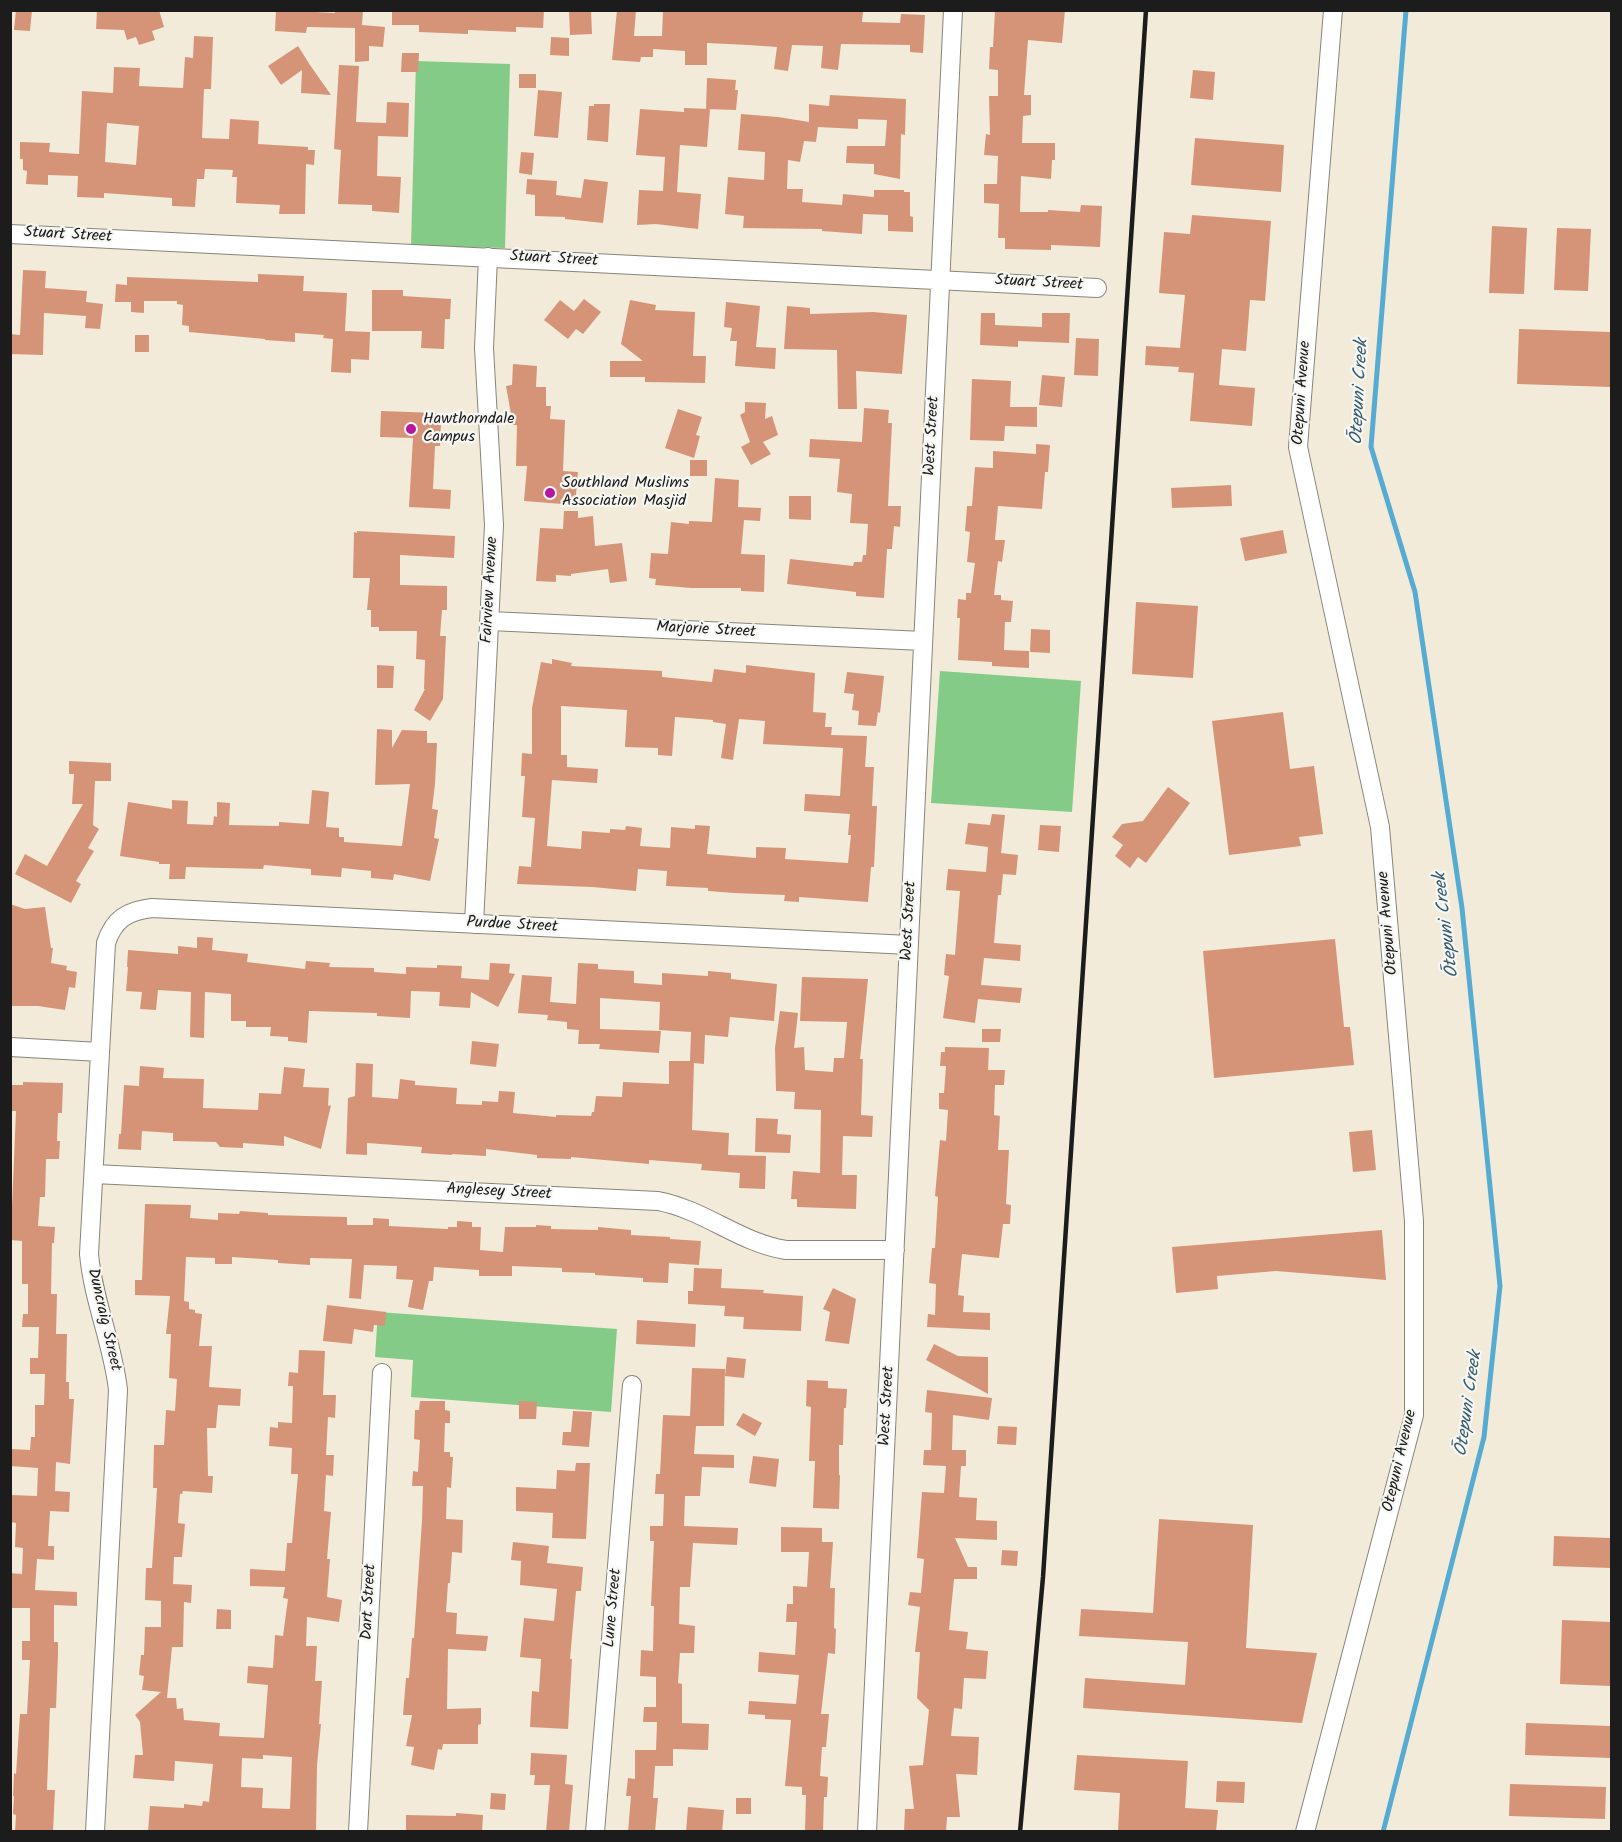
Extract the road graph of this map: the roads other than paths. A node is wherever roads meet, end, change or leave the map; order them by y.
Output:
1 (953, 10) edge
2 (1333, 10) edge
3 (10, 234) edge
4 (488, 257) junction
5 (940, 279) junction
6 (1097, 288) dead end
7 (490, 621) junction
8 (923, 641) junction
9 (118, 921) joint
10 (474, 924) junction
11 (909, 945) junction
12 (10, 1047) edge
13 (100, 1052) junction
14 (94, 1174) junction
15 (895, 1250) junction
16 (382, 1373) dead end
17 (632, 1385) dead end
18 (95, 1832) edge
19 (358, 1832) edge
20 (595, 1832) edge
21 (867, 1832) edge
22 (1305, 1832) edge

1 - 5 street, West Street
2 - 22 street, Otepuni Avenue
3 - 4 street, Stuart Street
4 - 5 street, Stuart Street
4 - 7 street, Fairview Avenue
5 - 6 street, Stuart Street
5 - 8 street, West Street
7 - 8 street, Marjorie Street
7 - 10 street, Fairview Avenue
8 - 11 street, West Street
9 - 10 street, Purdue Street
9 - 13 street, Duncraig Street
10 - 11 street, Purdue Street
11 - 15 street, West Street
12 - 13 street
13 - 14 street, Duncraig Street
14 - 15 street, Anglesey Street
14 - 18 street, Duncraig Street
15 - 21 street, West Street
16 - 19 street, Dart Street
17 - 20 street, Lune Street

